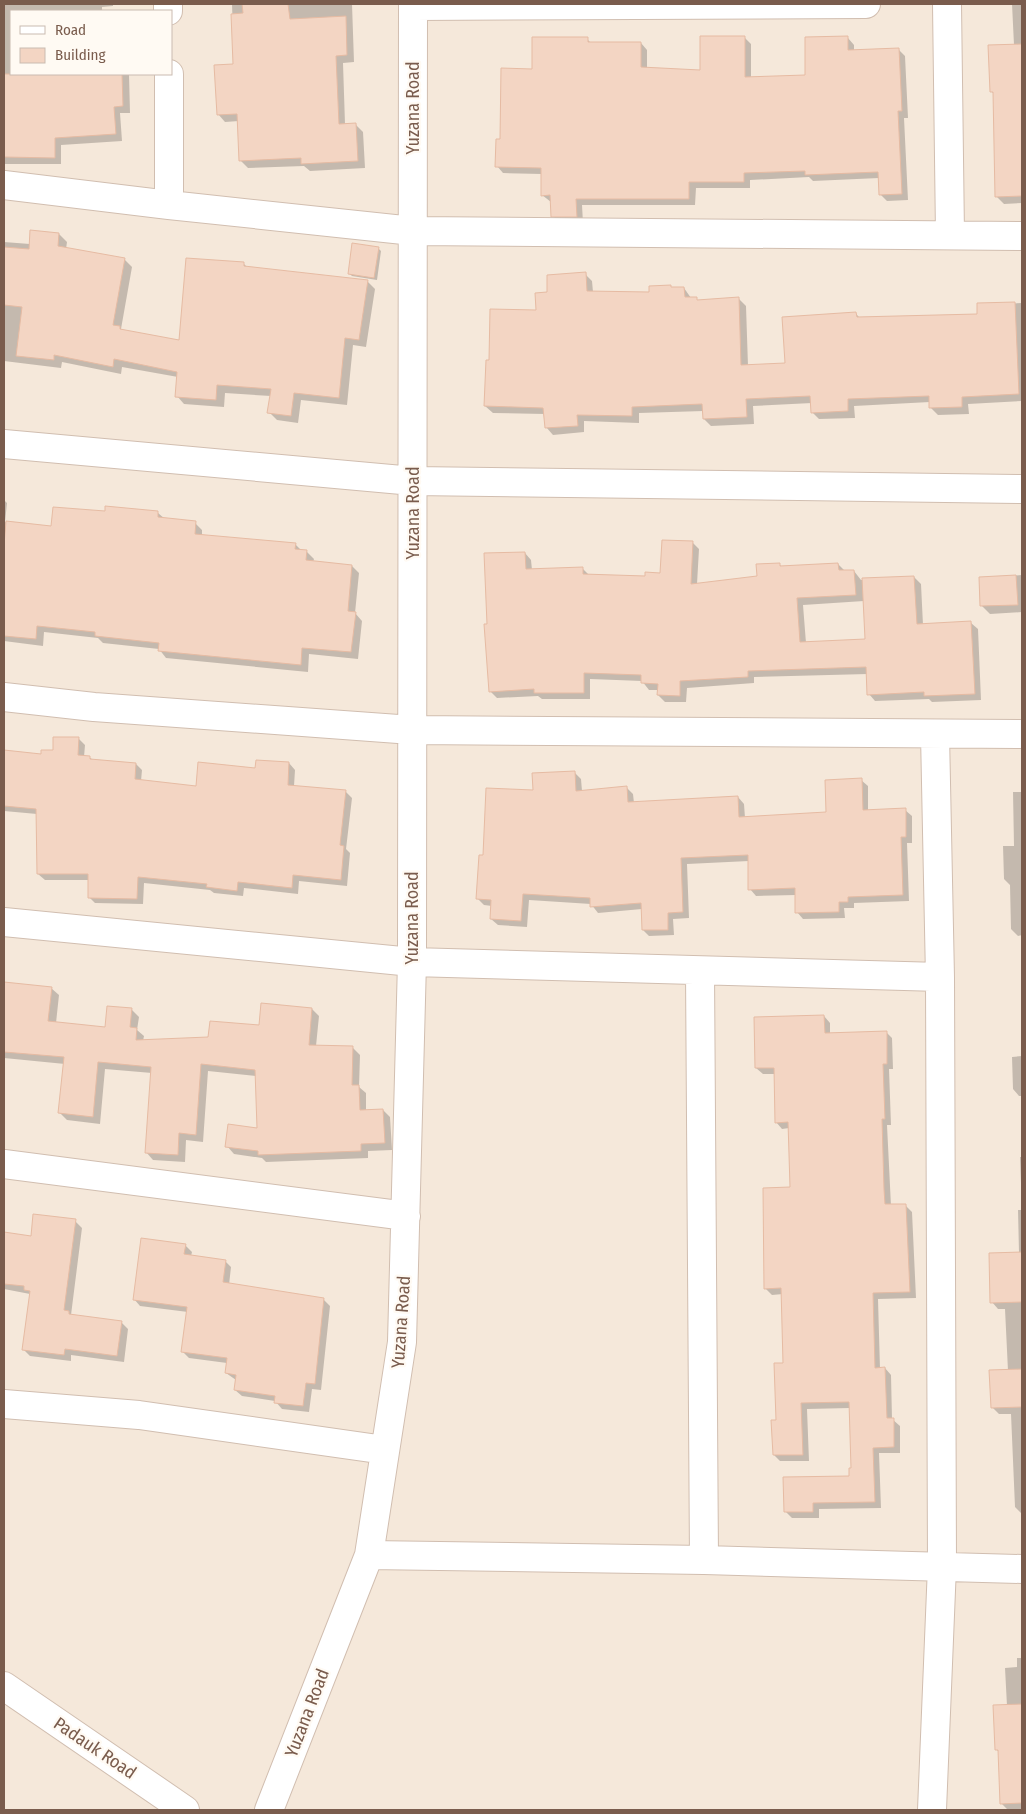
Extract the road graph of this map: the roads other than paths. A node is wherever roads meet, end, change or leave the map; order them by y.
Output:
1 (866, 4) edge
2 (947, 4) edge
3 (414, 5) edge
4 (169, 75) edge
5 (4, 185) edge
6 (170, 205) junction
7 (413, 231) junction
8 (950, 236) junction
9 (1022, 236) edge
10 (4, 444) edge
11 (413, 480) junction
12 (1022, 490) edge
13 (4, 697) edge
14 (412, 730) junction
15 (936, 734) junction
16 (1022, 734) edge
17 (4, 922) edge
18 (412, 962) junction
19 (700, 971) junction
20 (940, 977) junction
21 (4, 1164) edge
22 (406, 1216) junction
23 (4, 1404) edge
24 (385, 1450) junction
25 (369, 1555) junction
26 (704, 1560) junction
27 (942, 1566) junction
28 (1022, 1568) edge
29 (4, 1686) edge
30 (186, 1810) edge
31 (269, 1810) edge
32 (932, 1810) edge

1 - 3 street
2 - 8 street
3 - 7 street, Yuzana Road
4 - 6 street
5 - 6 street
6 - 7 street
7 - 8 street
7 - 11 street, Yuzana Road
8 - 9 street
10 - 11 street
11 - 12 street
11 - 14 street, Yuzana Road
13 - 14 street
14 - 15 street
14 - 18 street, Yuzana Road
15 - 16 street
15 - 20 street
17 - 18 street
18 - 19 street
18 - 22 street, Yuzana Road
19 - 20 street
19 - 26 street
20 - 27 street
21 - 22 street
22 - 24 street, Yuzana Road
23 - 24 street
24 - 25 street, Yuzana Road
25 - 26 street
25 - 31 street, Yuzana Road
26 - 27 street
27 - 28 street
27 - 32 street
29 - 30 street, Padauk Road

